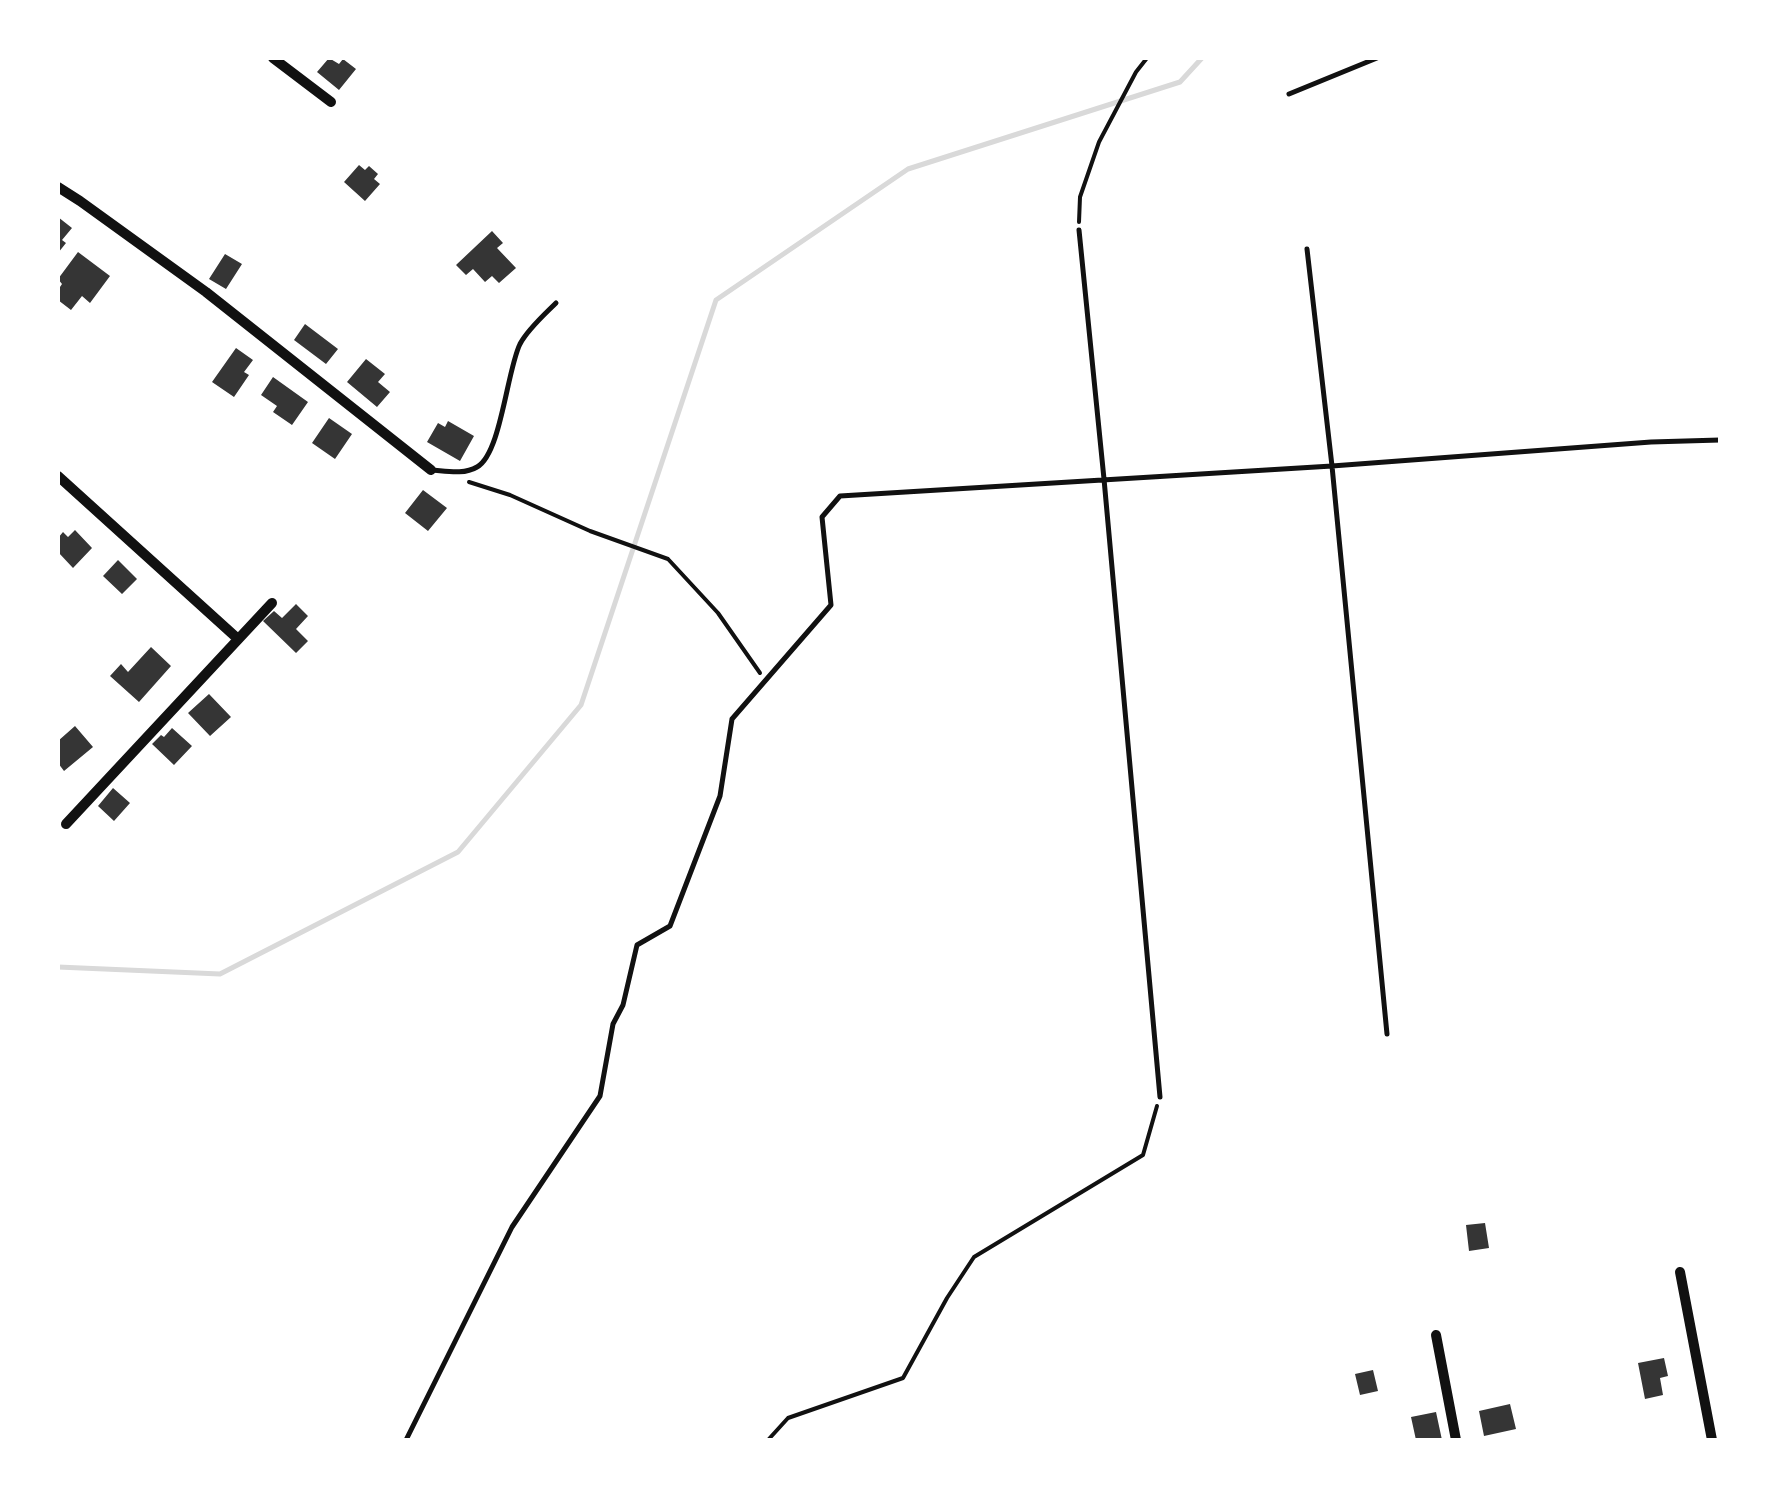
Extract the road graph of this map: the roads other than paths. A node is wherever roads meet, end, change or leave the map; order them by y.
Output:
1 (273, 58) edge
2 (1377, 58) edge
3 (1289, 94) dead end
4 (331, 102) dead end
5 (58, 188) edge
6 (1079, 230) road end
7 (1307, 249) dead end
8 (556, 303) dead end
9 (1720, 440) edge
10 (1332, 466) junction
11 (432, 470) joint
12 (58, 476) edge
13 (1104, 480) junction
14 (272, 604) dead end
15 (238, 639) junction
16 (66, 824) dead end
17 (1387, 1034) dead end
18 (1160, 1097) road end
19 (1680, 1272) dead end
20 (1436, 1335) dead end
21 (406, 1440) edge
22 (1456, 1440) edge
23 (1712, 1440) edge

1 - 4 street
2 - 3 lane
5 - 11 street
6 - 13 lane
7 - 10 lane
8 - 11 lane
9 - 10 lane
10 - 13 lane
10 - 17 lane
12 - 15 street
13 - 18 lane
13 - 21 lane
14 - 15 street
15 - 16 street
19 - 23 street
20 - 22 street

